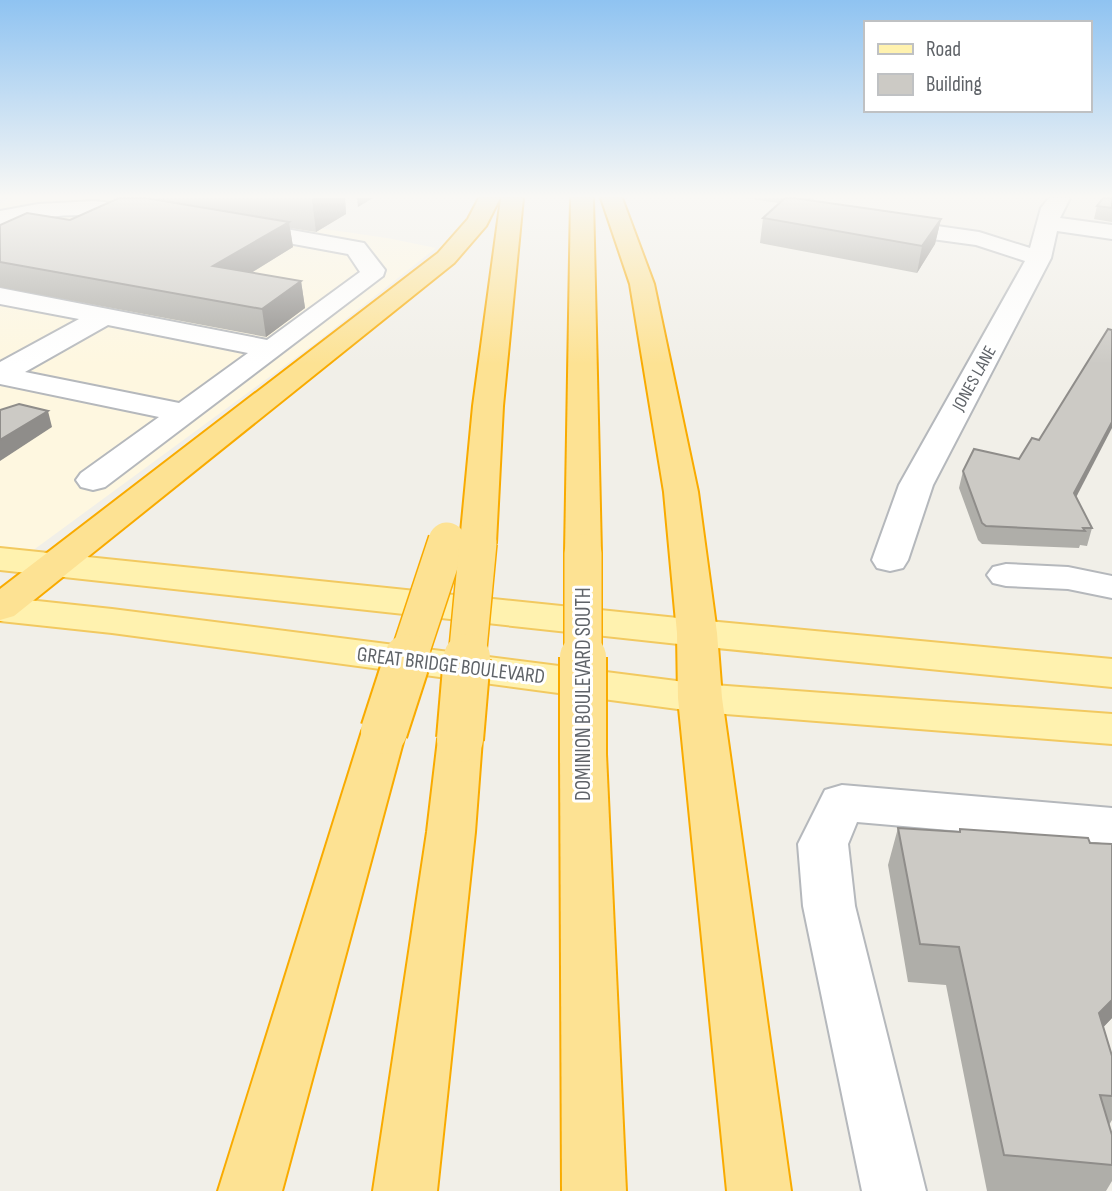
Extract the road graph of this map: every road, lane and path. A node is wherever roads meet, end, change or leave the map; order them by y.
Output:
1 (361, 254) edge
2 (450, 254) edge
3 (506, 254) edge
4 (582, 254) edge
5 (631, 254) edge
6 (1025, 254) edge
7 (1040, 254) edge
8 (1039, 258) junction
9 (0, 296) edge
10 (105, 316) junction
11 (272, 349) junction
12 (0, 375) edge
13 (15, 410) edge
14 (184, 413) junction
15 (107, 421) dead end
16 (93, 480) dead end
17 (463, 542) junction
18 (0, 559) edge
19 (890, 560) dead end
20 (56, 564) junction
21 (1006, 575) dead end
22 (1112, 587) edge
23 (0, 608) edge
24 (696, 633) junction
25 (1112, 673) edge
26 (700, 698) junction
27 (1112, 729) edge
28 (1112, 826) edge
29 (451, 832) junction
30 (250, 1191) edge
31 (405, 1191) edge
32 (427, 1191) edge
33 (594, 1191) edge
34 (759, 1191) edge
35 (894, 1191) edge

1 - 11 street
2 - 20 highway
3 - 17 highway
4 - 33 highway, DOMINION BOULEVARD SOUTH, bridge
5 - 24 highway
6 - 8 street
7 - 8 street, JONES LANE
8 - 19 street, JONES LANE
9 - 10 street
10 - 11 street
10 - 12 street
11 - 14 street
12 - 14 street
13 - 15 street
14 - 16 street
17 - 29 highway, bridge
17 - 30 highway, bridge
18 - 20 main road
20 - 23 highway
20 - 24 main road
21 - 22 street
23 - 26 main road, GREAT BRIDGE BOULEVARD
24 - 25 main road
24 - 26 highway
26 - 27 main road, GREAT BRIDGE BOULEVARD
26 - 34 highway
28 - 35 street
29 - 31 highway
29 - 32 highway

